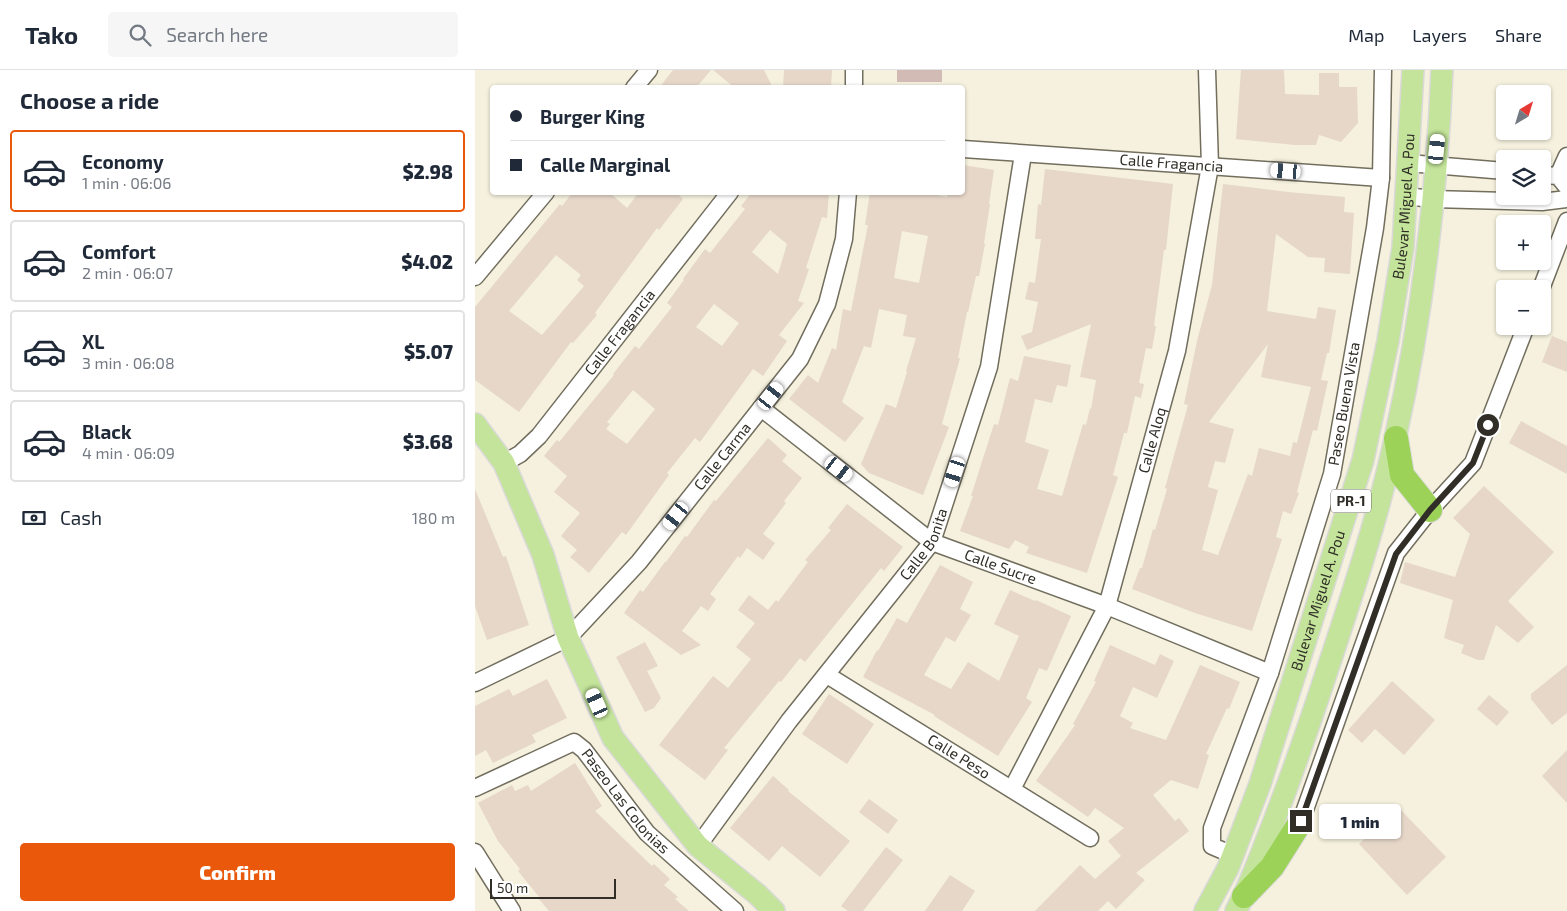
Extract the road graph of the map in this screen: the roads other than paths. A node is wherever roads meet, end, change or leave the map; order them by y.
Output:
1 (649, 70) edge
2 (854, 70) edge
3 (1207, 70) edge
4 (1383, 70) edge
5 (1413, 70) edge
6 (1442, 70) edge
7 (636, 85) edge
8 (854, 85) edge
9 (965, 149) edge
10 (1023, 154) junction
11 (1567, 156) edge
12 (1408, 163) junction
13 (1435, 165) junction
14 (1210, 166) junction
15 (1496, 170) edge
16 (1381, 178) junction
17 (1556, 179) edge
18 (543, 195) edge
19 (728, 195) edge
20 (848, 195) edge
21 (1406, 196) junction
22 (1433, 199) junction
23 (1567, 199) edge
24 (1567, 221) edge
25 (475, 277) edge
26 (1544, 280) edge
27 (1523, 335) edge
28 (761, 408) junction
29 (475, 424) edge
30 (1396, 438) junction
31 (503, 463) junction
32 (1430, 510) junction
33 (932, 542) junction
34 (1107, 606) junction
35 (568, 638) junction
36 (1270, 673) junction
37 (827, 675) junction
38 (475, 683) edge
39 (475, 788) edge
40 (1012, 789) junction
41 (1301, 821) joint
42 (1090, 838) dead end
43 (698, 846) junction
44 (475, 852) edge
45 (1233, 855) junction
46 (758, 895) junction
47 (1240, 903) edge
48 (512, 911) edge
49 (735, 911) edge
50 (774, 911) edge
51 (784, 911) edge
52 (1205, 911) edge

1 - 7 street
2 - 8 street
3 - 14 street, Calle Aloq
4 - 16 street, Paseo Buena Vista
5 - 12 main road, Bulevar Miguel A. Pou / PR-1
6 - 13 main road, Bulevar Miguel A. Pou / PR-1
9 - 10 street, Calle Fragancia
10 - 14 street, Calle Fragancia
10 - 33 street, Calle Bonita
11 - 17 street
12 - 13 street
12 - 21 main road, Bulevar Miguel A. Pou / PR-1
13 - 15 street
13 - 22 main road, Bulevar Miguel A. Pou / PR-1
14 - 16 street, Calle Fragancia
14 - 34 street, Calle Aloq
16 - 36 street, Paseo Buena Vista
18 - 25 street
19 - 31 street, Calle Fragancia
20 - 28 street, Calle Carma
21 - 22 street
21 - 45 main road, Bulevar Miguel A. Pou / PR-1
22 - 23 street
22 - 30 main road, Bulevar Miguel A. Pou / PR-1
24 - 26 street
27 - 32 street
28 - 33 street, Calle Sucre
28 - 35 street, Calle Carma
29 - 31 main road
30 - 32 highway
30 - 47 main road, Bulevar Miguel A. Pou / PR-1
31 - 35 main road
32 - 41 street
33 - 34 street, Calle Sucre
33 - 37 street, Calle Bonita
34 - 36 street, Calle Sucre
34 - 40 street, Calle Aloq
35 - 38 street
35 - 43 main road
36 - 45 street, Paseo Buena Vista
37 - 40 street, Calle Peso
37 - 43 street, Calle Bonita
39 - 49 street, Paseo Las Colonias
40 - 42 street, Calle Peso
41 - 47 highway
43 - 46 main road
44 - 48 street
45 - 52 main road, Bulevar Miguel A. Pou / PR-1
46 - 50 main road
46 - 51 main road

